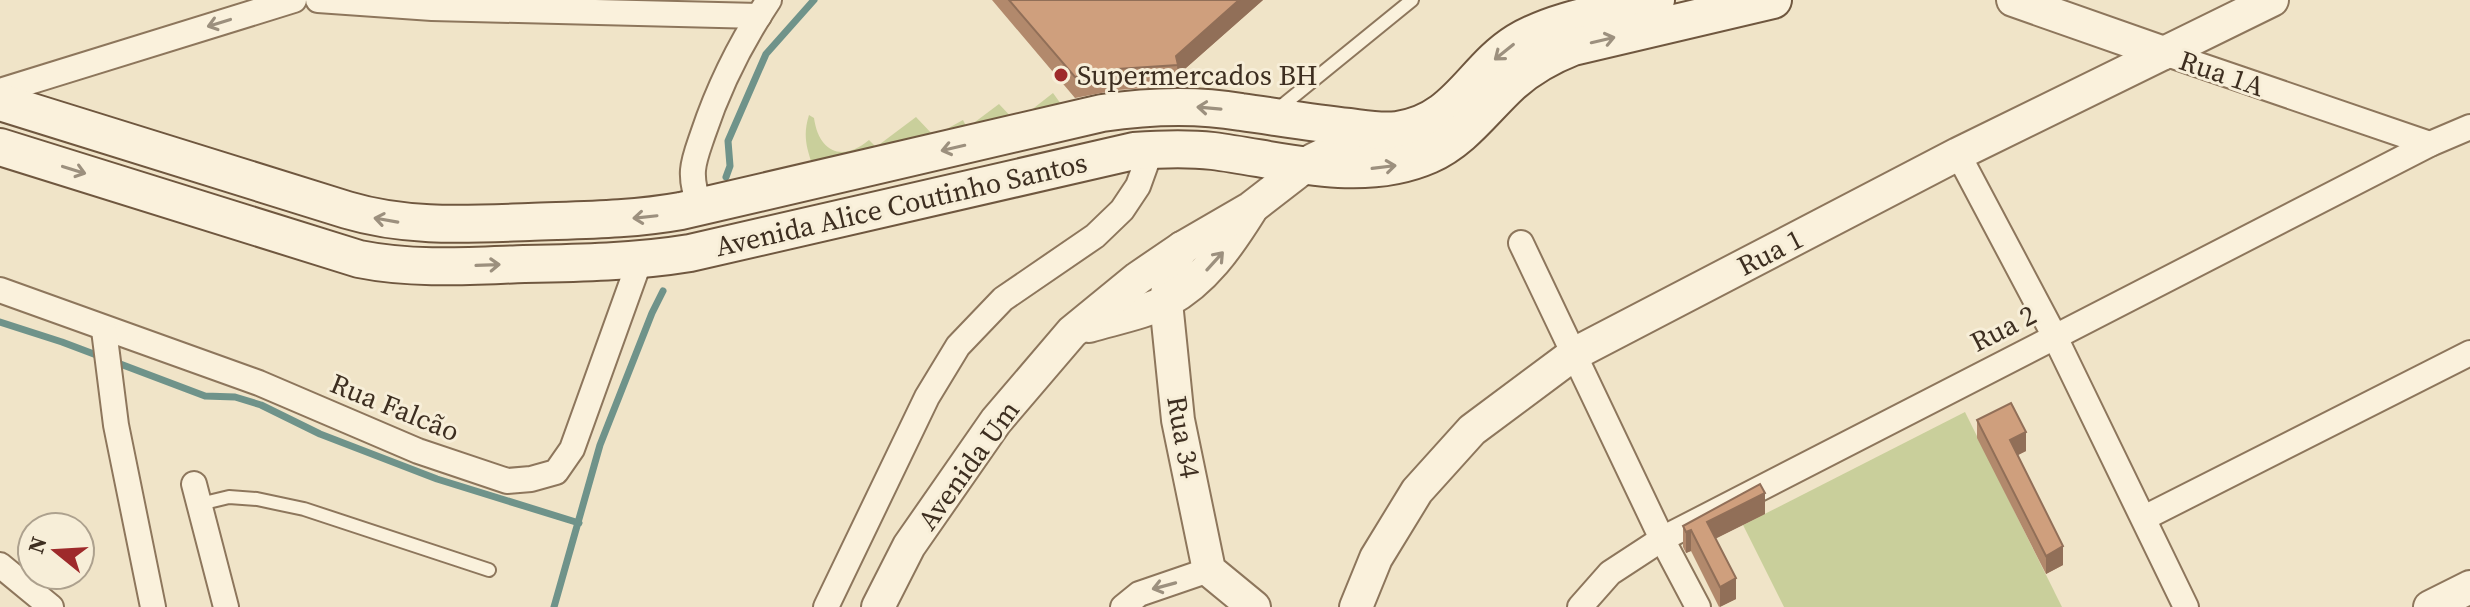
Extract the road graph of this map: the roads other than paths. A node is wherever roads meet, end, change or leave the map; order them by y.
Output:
1 (294, 0) edge
2 (318, 0) edge
3 (1656, 0) edge
4 (1773, 0) edge
5 (2013, 0) edge
6 (2272, 0) edge
7 (1404, 3) edge
8 (764, 8) edge
9 (2164, 53) junction
10 (0, 91) edge
11 (0, 102) edge
12 (1270, 116) junction
13 (2470, 127) edge
14 (1397, 130) junction
15 (2430, 144) junction
16 (0, 147) edge
17 (1151, 150) junction
18 (1958, 154) junction
19 (1306, 165) junction
20 (700, 207) junction
21 (1251, 208) junction
22 (1521, 243) dead end
23 (1182, 248) junction
24 (640, 260) junction
25 (0, 290) edge
26 (1166, 302) junction
27 (104, 330) junction
28 (1072, 332) junction
29 (2054, 335) junction
30 (2470, 353) edge
31 (1574, 354) junction
32 (197, 494) joint
33 (2144, 518) junction
34 (1662, 539) junction
35 (0, 565) edge
36 (489, 570) dead end
37 (1209, 570) junction
38 (2470, 587) edge
39 (51, 607) edge
40 (153, 607) edge
41 (226, 607) edge
42 (826, 607) edge
43 (878, 607) edge
44 (1123, 607) edge
45 (1254, 607) edge
46 (1356, 607) edge
47 (1580, 607) edge
48 (1698, 607) edge
49 (2186, 607) edge
50 (2430, 607) edge

1 -> 10 street
2 - 8 street
3 -> 14 main road, Avenida Alice Coutinho Santos
19 -> 4 main road, Avenida Alice Coutinho Santos
5 - 9 street, Rua 1A
6 - 9 street, Rua 1
7 - 12 lane
8 - 20 street
9 - 15 street, Rua 1A
9 - 18 street, Rua 1
20 -> 11 main road, Avenida Alice Coutinho Santos
12 - 14 main road, Avenida Alice Coutinho Santos
12 -> 20 main road, Avenida Alice Coutinho Santos
13 - 15 street, Rua 2
14 - 19 street, Avenida Um
15 - 29 street, Rua 2
16 -> 24 main road, Avenida Alice Coutinho Santos
17 - 19 main road, Avenida Alice Coutinho Santos
17 - 24 main road, Avenida Alice Coutinho Santos
17 - 42 street
18 - 29 street
18 - 31 street, Rua 1
19 - 21 street, Avenida Um
21 - 23 street, Avenida Um
26 -> 21 street, Avenida Um
22 - 31 street
23 - 26 street, Rua 34
23 - 28 street, Avenida Um
24 - 27 street, Rua Falcão
25 - 27 street, Rua Falcão
26 - 28 street, Avenida Um
26 - 37 street, Rua 34
27 - 40 street
28 - 43 street, Avenida Um
29 - 33 street
29 - 34 street, Rua 2
30 - 33 street
31 - 34 street
31 - 46 street, Rua 1
32 - 36 lane
32 - 41 street
33 - 49 street
34 - 47 street, Rua 2
34 - 48 street
35 - 39 street
37 -> 44 street
37 - 45 street
38 - 50 street

